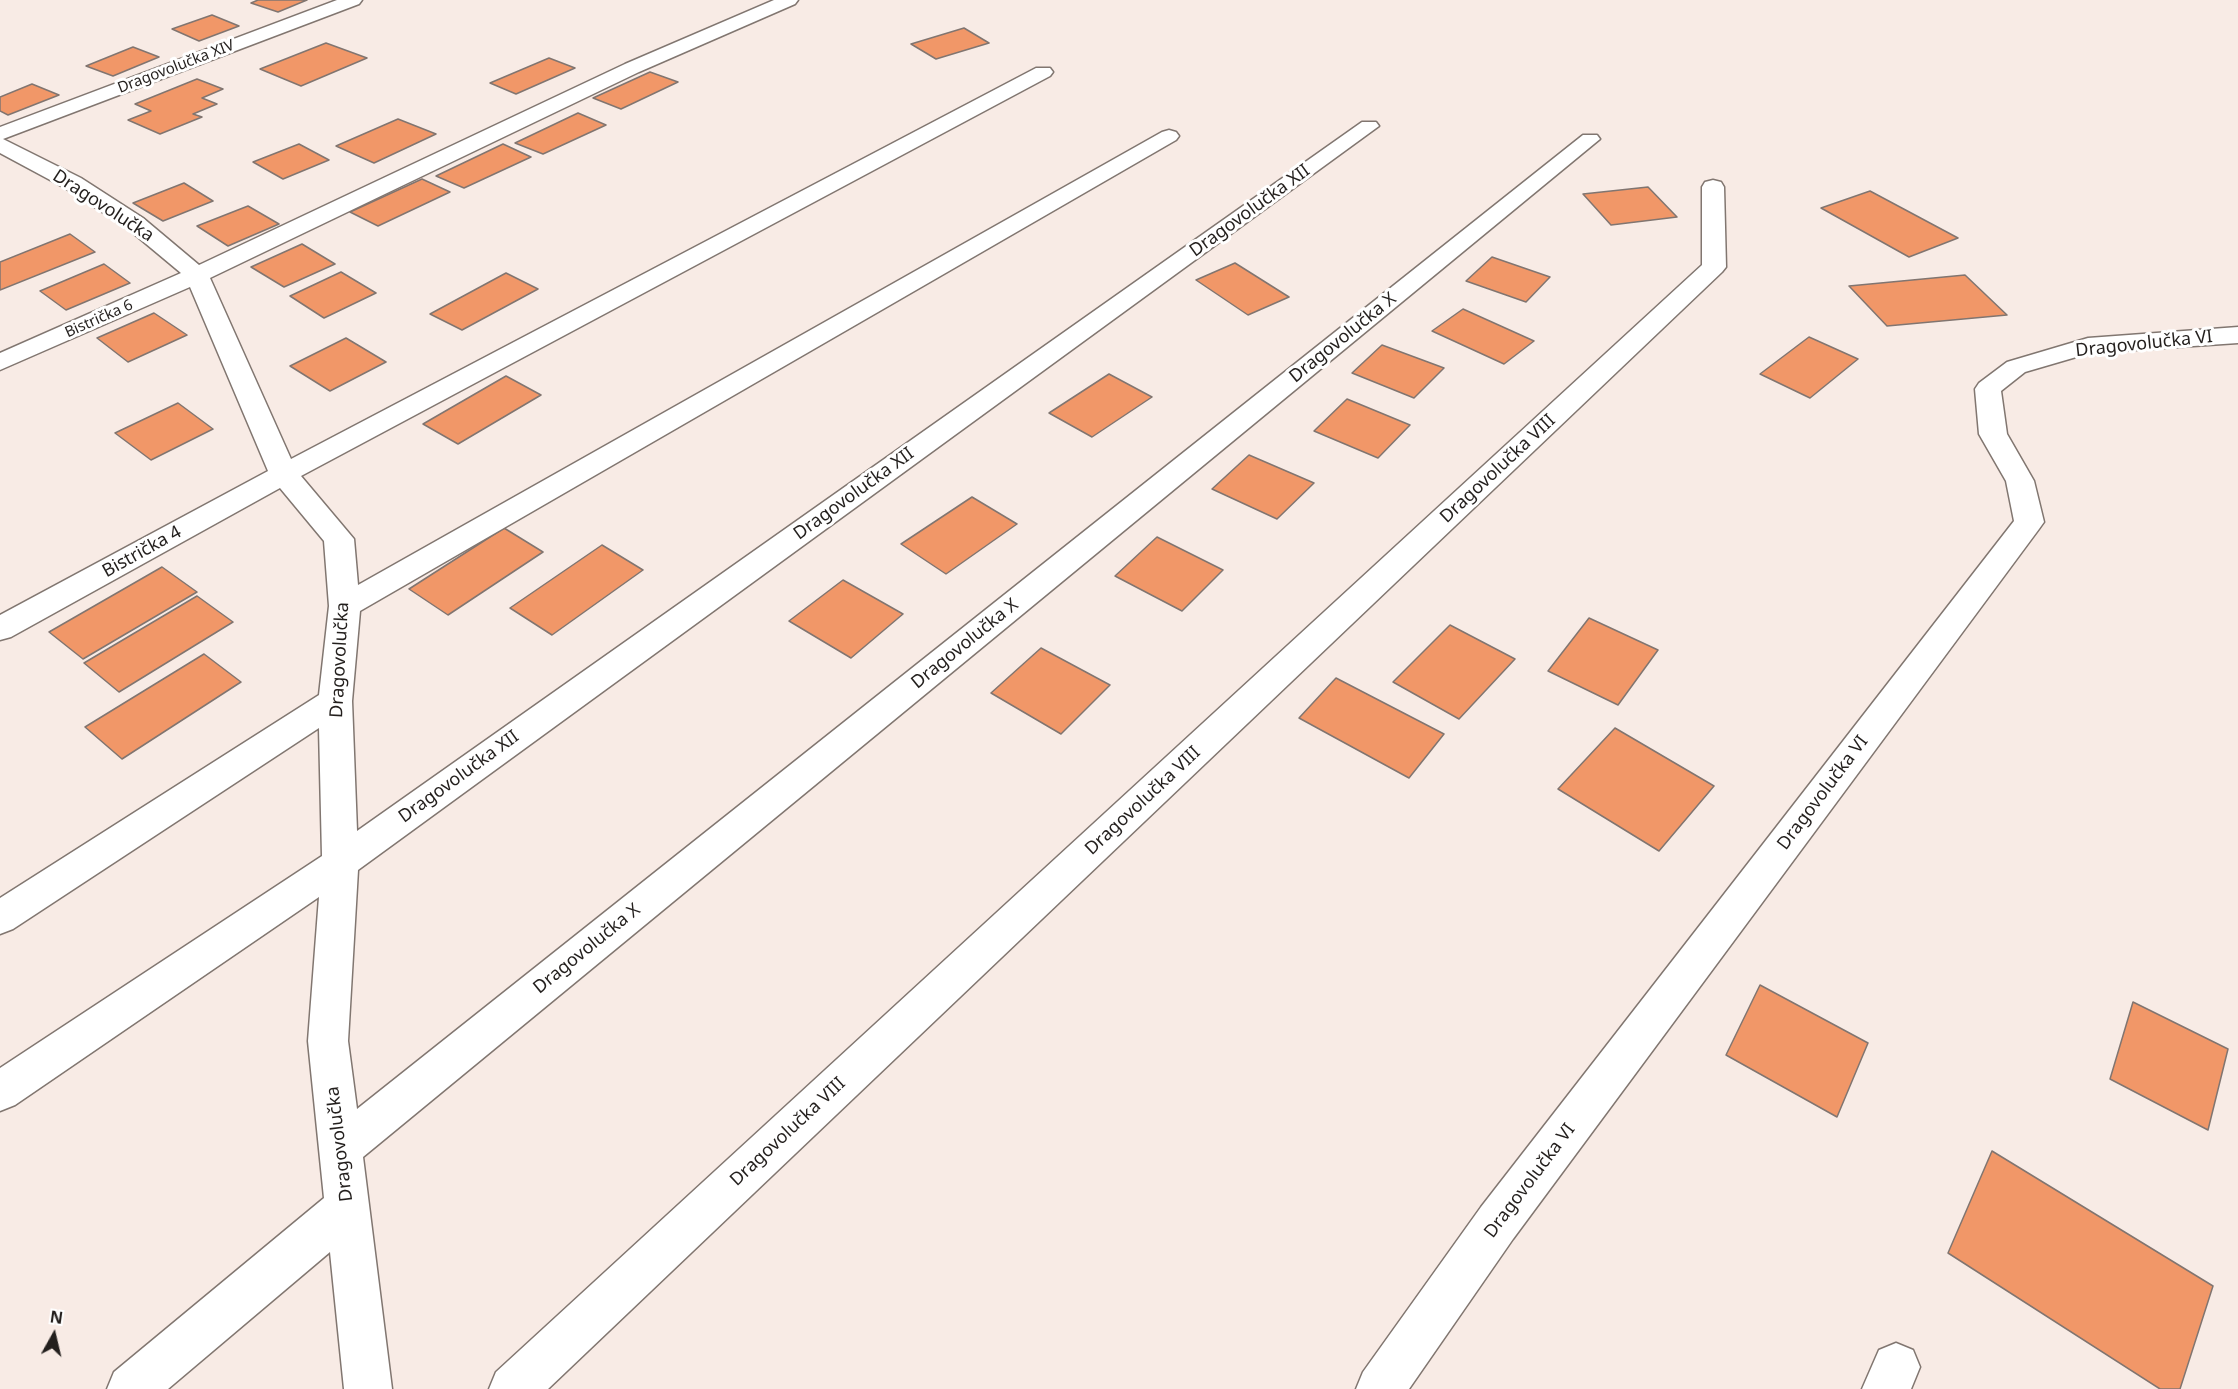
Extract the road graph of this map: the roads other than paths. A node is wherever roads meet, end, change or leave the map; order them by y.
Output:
1 (353, 0) edge
2 (789, 0) edge
3 (1043, 72) dead end
4 (1369, 126) dead end
5 (0, 134) edge
6 (1169, 136) dead end
7 (1590, 139) dead end
8 (0, 145) edge
9 (1713, 187) dead end
10 (197, 275) junction
11 (2238, 335) edge
12 (0, 362) edge
13 (284, 474) junction
14 (345, 606) junction
15 (0, 629) edge
16 (335, 701) junction
17 (340, 863) junction
18 (0, 918) edge
19 (0, 1091) edge
20 (341, 1148) junction
21 (347, 1208) junction
22 (131, 1389) edge
23 (368, 1389) edge
24 (513, 1389) edge
25 (1380, 1389) edge

1 - 5 street, Dragovolučka XIV
2 - 10 street, Bistrička 6
3 - 13 street, Bistrička 4
4 - 17 street, Dragovolučka XII
6 - 14 street
7 - 20 street, Dragovolučka X
8 - 10 street, Dragovolučka
9 - 24 street, Dragovolučka VIII
10 - 12 street, Bistrička 6
10 - 13 street, Dragovolučka
11 - 25 street, Dragovolučka VI
13 - 14 street, Dragovolučka
13 - 15 street, Bistrička 4
14 - 16 street, Dragovolučka
16 - 17 street, Dragovolučka
16 - 18 street
17 - 19 street, Dragovolučka XII
17 - 20 street, Dragovolučka
20 - 21 street, Dragovolučka
21 - 22 street
21 - 23 street, Dragovolučka

